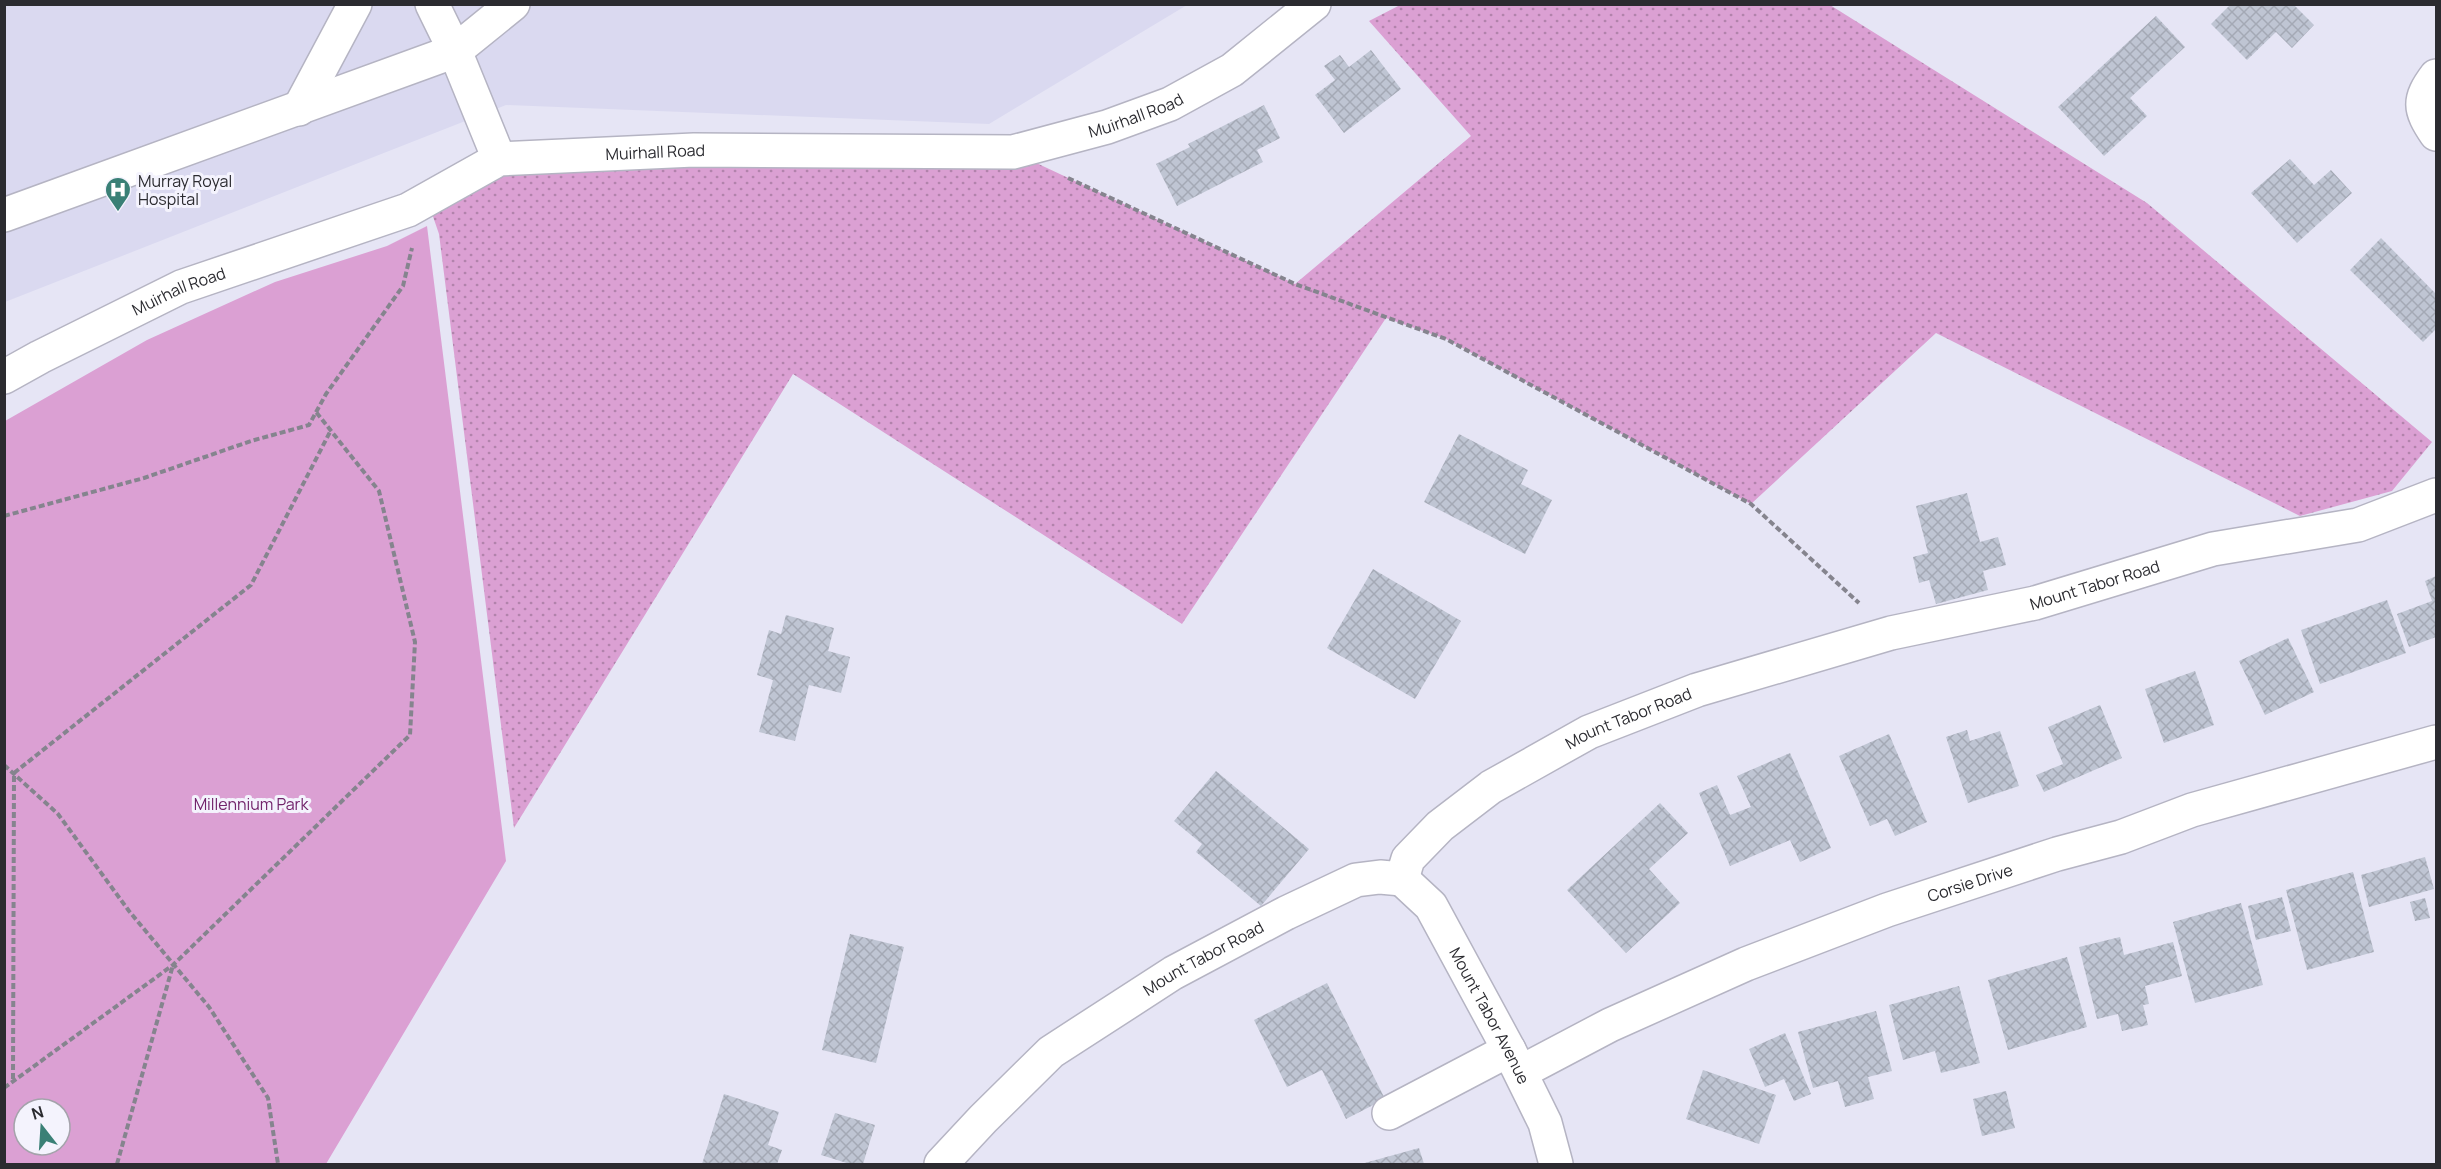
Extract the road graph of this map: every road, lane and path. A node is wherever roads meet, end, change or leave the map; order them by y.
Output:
1 (355, 4) edge
2 (432, 4) edge
3 (513, 4) edge
4 (1314, 4) edge
5 (455, 51) junction
6 (2436, 76) edge
7 (299, 109) junction
8 (2436, 134) edge
9 (499, 159) junction
10 (1067, 177) dead end
11 (408, 210) junction
12 (4, 215) edge
13 (4, 377) edge
14 (316, 412) junction
15 (331, 430) junction
16 (2436, 495) edge
17 (4, 516) edge
18 (1891, 633) junction
19 (2436, 742) edge
20 (4, 765) edge
21 (14, 773) junction
22 (1402, 879) junction
23 (173, 964) junction
24 (1515, 1061) junction
25 (13, 1080) junction
26 (4, 1088) edge
27 (1389, 1113) dead end
28 (117, 1164) edge
29 (278, 1164) edge
30 (941, 1164) edge
31 (1556, 1164) edge

1 - 7 street
2 - 5 street
3 - 5 street
4 - 9 street, Muirhall Road
5 - 7 street
5 - 9 street
6 - 8 street
7 - 12 street
9 - 11 street, Muirhall Road
10 - 18 path
11 - 13 street, Muirhall Road
11 - 14 path
14 - 15 path
14 - 17 path
15 - 21 path
15 - 23 path
16 - 18 street, Mount Tabor Road
18 - 22 street, Mount Tabor Road
19 - 24 street, Corsie Drive
20 - 21 path
21 - 23 path
21 - 25 path
22 - 24 street, Mount Tabor Avenue
22 - 30 street, Mount Tabor Road
23 - 25 path
23 - 28 path
23 - 29 path
24 - 27 street, Corsie Drive
24 - 31 street, Mount Tabor Avenue
25 - 26 path

